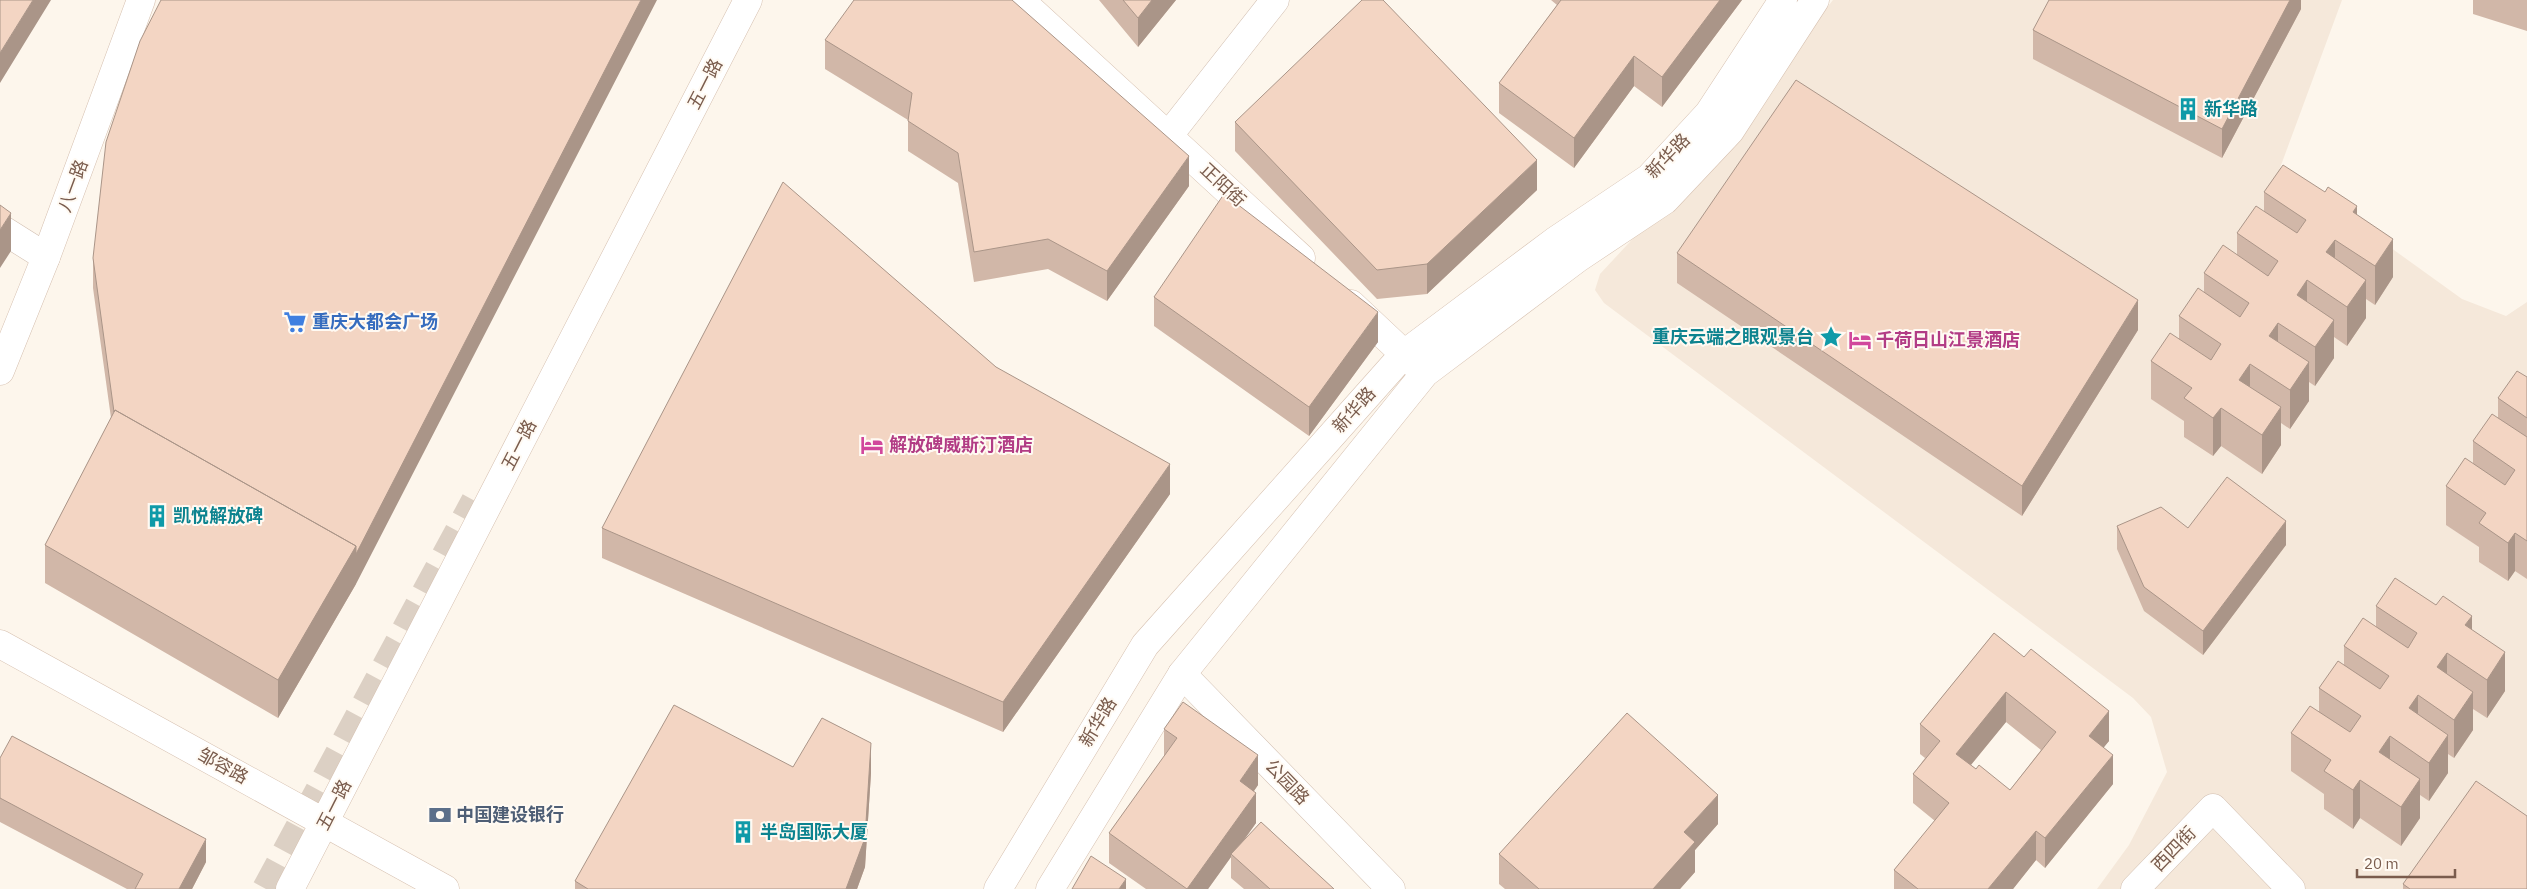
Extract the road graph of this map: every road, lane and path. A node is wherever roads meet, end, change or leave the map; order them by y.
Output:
1 (141, 0) edge
2 (748, 0) edge
3 (1020, 0) edge
4 (1275, 0) edge
5 (1783, 0) edge
6 (1815, 0) edge
7 (1169, 135) junction
8 (0, 228) edge
9 (46, 258) junction
10 (1404, 354) junction
11 (0, 371) edge
12 (1424, 373) junction
13 (0, 644) edge
14 (1182, 674) junction
15 (325, 822) junction
16 (290, 889) edge
17 (445, 889) edge
18 (998, 889) edge
19 (1050, 889) edge
20 (1391, 889) edge
21 (2135, 889) edge
22 (2291, 889) edge

1 - 9 street, 八一路
2 - 15 street, 五一路
3 - 7 street, 正阳街
4 - 7 street
5 - 10 street, 新华路
6 - 12 street, 新华路
7 - 10 street, 正阳街
8 - 9 street
9 - 11 street, 八一路
10 - 12 street, 正阳街
10 - 18 street, 新华路
12 - 14 street, 新华路
13 - 15 street, 邹容路
14 - 19 street, 新华路
14 - 20 street, 公园路
15 - 16 street, 五一路
15 - 17 street, 邹容路
21 - 22 street, 西四街

